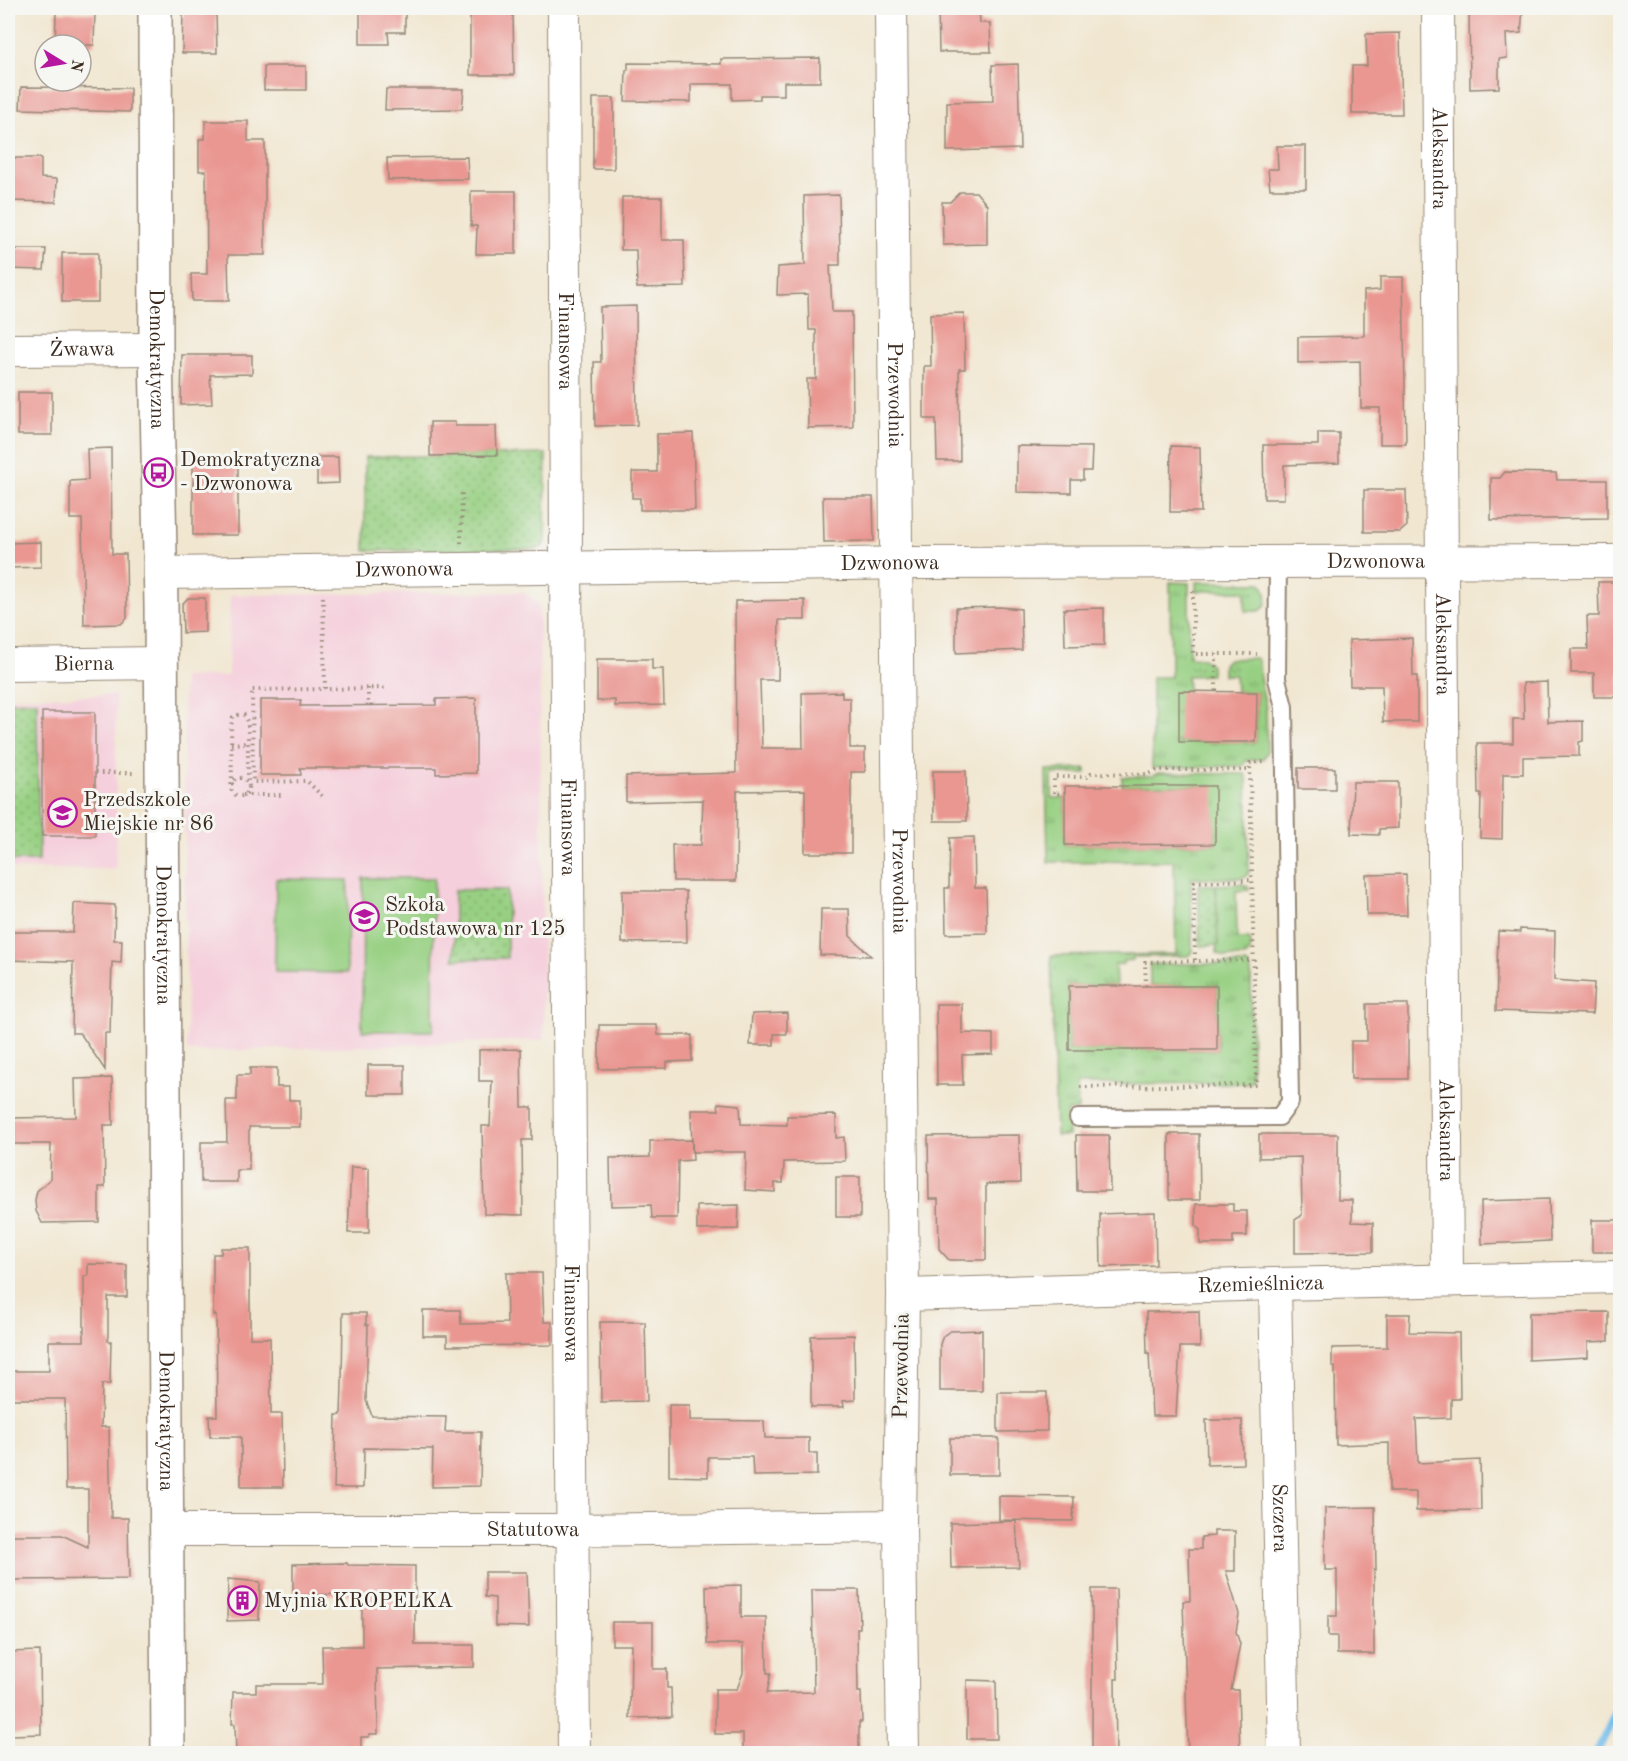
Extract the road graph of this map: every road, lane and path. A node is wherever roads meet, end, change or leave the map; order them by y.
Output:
1 (155, 8) edge
2 (564, 8) edge
3 (891, 8) edge
4 (1438, 8) edge
5 (156, 349) junction
6 (8, 350) edge
7 (462, 492) dead end
8 (461, 550) dead end
9 (1620, 561) edge
10 (1278, 562) junction
11 (1442, 562) junction
12 (895, 564) junction
13 (566, 566) junction
14 (161, 573) junction
15 (1193, 586) dead end
16 (323, 594) dead end
17 (1216, 654) junction
18 (1263, 654) dead end
19 (161, 663) junction
20 (8, 664) edge
21 (368, 688) junction
22 (386, 688) dead end
23 (325, 689) junction
24 (1216, 691) dead end
25 (368, 705) dead end
26 (248, 743) junction
27 (231, 744) junction
28 (1270, 762) dead end
29 (1250, 770) junction
30 (95, 773) dead end
31 (136, 773) dead end
32 (232, 784) junction
33 (248, 784) junction
34 (1065, 793) dead end
35 (243, 795) junction
36 (281, 795) dead end
37 (322, 796) dead end
38 (1252, 880) junction
39 (1196, 960) junction
40 (1253, 960) junction
41 (1146, 986) dead end
42 (1080, 1087) dead end
43 (1078, 1118) dead end
44 (1620, 1277) edge
45 (1447, 1280) junction
46 (1275, 1284) junction
47 (903, 1295) junction
48 (900, 1526) junction
49 (167, 1530) junction
50 (572, 1530) junction
51 (168, 1754) edge
52 (574, 1754) edge
53 (903, 1754) edge
54 (1284, 1754) edge

1 - 5 street, Demokratyczna
2 - 13 street, Finansowa
3 - 12 street, Przewodnia
4 - 11 street, Aleksandra
5 - 6 street, Żwawa
5 - 14 street, Demokratyczna
7 - 8 path
9 - 11 street, Dzwonowa
10 - 11 street, Dzwonowa
10 - 12 street, Dzwonowa
10 - 43 lane
11 - 45 street, Aleksandra
12 - 13 street, Dzwonowa
12 - 47 street, Przewodnia
13 - 14 street, Dzwonowa
13 - 50 street, Finansowa
14 - 19 street, Demokratyczna
15 - 17 path
16 - 23 path
17 - 18 path
17 - 24 path
19 - 20 street, Bierna
19 - 49 street, Demokratyczna
21 - 22 path
21 - 23 path
21 - 25 path
23 - 37 path
26 - 27 path
26 - 27 path
26 - 33 path
27 - 32 path
28 - 29 path
29 - 34 path
29 - 38 path
30 - 31 path
32 - 33 path
32 - 35 path
33 - 35 path
35 - 36 path
38 - 39 path
38 - 40 path
39 - 40 path
39 - 41 path
40 - 42 path
44 - 45 street, Rzemieślnicza
45 - 46 street, Rzemieślnicza
46 - 47 street, Rzemieślnicza
46 - 54 street, Szczera
47 - 48 street, Przewodnia
48 - 50 street, Statutowa
48 - 53 street, Przewodnia
49 - 50 street, Statutowa
49 - 51 street, Demokratyczna
50 - 52 street, Finansowa

